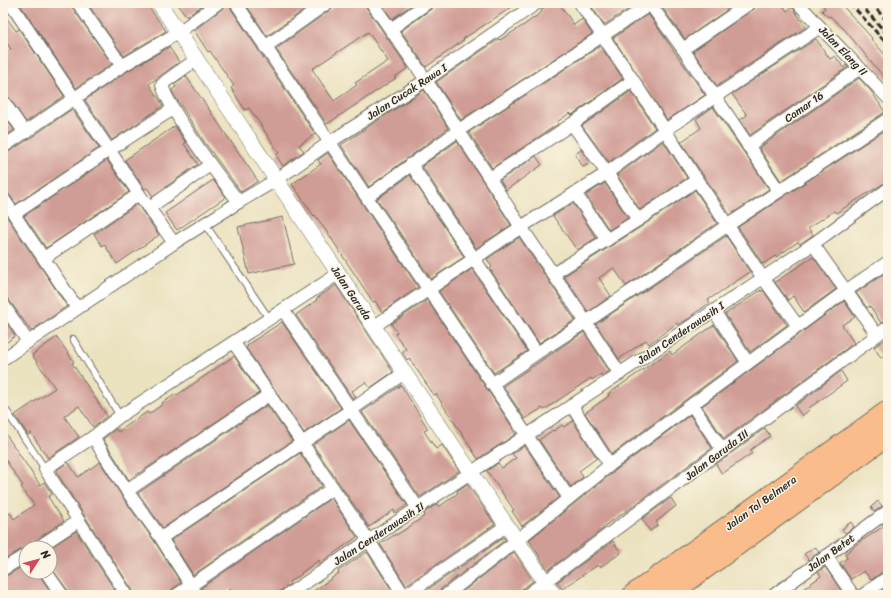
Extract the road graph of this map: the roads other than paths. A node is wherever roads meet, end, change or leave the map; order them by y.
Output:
1 (78, 3) edge
2 (159, 3) edge
3 (218, 3) edge
4 (236, 3) edge
5 (327, 3) edge
6 (372, 3) edge
7 (427, 3) edge
8 (536, 3) edge
9 (580, 3) edge
10 (750, 3) edge
11 (798, 3) edge
12 (651, 4) edge
13 (9, 8) edge
14 (820, 27) junction
15 (391, 29) junction
16 (179, 32) junction
17 (603, 37) junction
18 (265, 47) junction
19 (683, 48) junction
20 (197, 59) junction
21 (122, 66) junction
22 (860, 68) junction
23 (426, 80) junction
24 (634, 80) junction
25 (715, 96) junction
26 (75, 98) junction
27 (888, 98) edge
28 (3, 101) edge
29 (173, 108) junction
30 (888, 119) edge
31 (572, 124) junction
32 (459, 130) junction
33 (666, 130) junction
34 (25, 133) junction
35 (330, 142) junction
36 (748, 146) junction
37 (3, 147) edge
38 (113, 148) junction
39 (411, 164) junction
40 (210, 165) junction
41 (607, 173) junction
42 (490, 178) junction
43 (276, 180) junction
44 (697, 180) junction
45 (888, 189) edge
46 (778, 191) junction
47 (575, 193) junction
48 (139, 194) junction
49 (367, 197) junction
50 (3, 198) edge
51 (239, 202) junction
52 (156, 203) dead end
53 (14, 214) junction
54 (638, 220) junction
55 (205, 224) junction
56 (728, 224) junction
57 (521, 227) junction
58 (607, 240) junction
59 (174, 243) junction
60 (813, 244) junction
61 (44, 258) junction
62 (474, 260) junction
63 (888, 262) edge
64 (338, 274) junction
65 (554, 274) junction
66 (763, 278) junction
67 (429, 289) junction
68 (847, 290) junction
69 (3, 304) edge
70 (77, 308) junction
71 (283, 310) junction
72 (714, 311) junction
73 (270, 320) junction
74 (586, 322) junction
75 (798, 326) junction
76 (373, 327) junction
77 (888, 327) edge
78 (877, 335) junction
79 (73, 340) dead end
80 (28, 342) junction
81 (234, 342) junction
82 (537, 353) junction
83 (3, 359) edge
84 (748, 363) junction
85 (404, 373) junction
86 (620, 374) junction
87 (492, 384) junction
88 (270, 394) junction
89 (692, 405) junction
90 (3, 406) edge
91 (572, 406) junction
92 (351, 410) junction
93 (888, 412) edge
94 (120, 416) junction
95 (888, 434) edge
96 (526, 435) junction
97 (93, 437) junction
98 (302, 443) junction
99 (723, 451) junction
100 (610, 465) junction
101 (44, 469) junction
102 (471, 474) junction
103 (333, 488) junction
104 (127, 491) junction
105 (569, 498) junction
106 (418, 508) junction
107 (888, 511) edge
108 (78, 521) junction
109 (506, 526) junction
110 (161, 538) junction
111 (49, 540) edge
112 (369, 541) junction
113 (516, 541) junction
114 (826, 556) junction
115 (18, 560) edge
116 (3, 569) edge
117 (888, 577) edge
118 (52, 580) edge
119 (545, 581) junction
120 (194, 591) edge
121 (62, 595) edge
122 (127, 595) edge
123 (178, 595) edge
124 (287, 595) edge
125 (446, 595) edge
126 (527, 595) edge
127 (554, 595) edge
128 (634, 595) edge
129 (666, 595) edge
130 (774, 595) edge
131 (853, 595) edge
132 (864, 595) edge

1 - 21 street
2 - 16 street, Jalan Garuda
3 - 16 street
4 - 18 street
5 - 18 street
6 - 15 street
7 - 15 street
8 - 23 street, Jalan Cucak Rawa I
9 - 17 street
10 - 19 street
11 - 14 street, Jalan Elang II
12 - 17 street
12 - 19 street
13 - 26 street
14 - 22 street, Jalan Elang II
14 - 25 street
15 - 23 street
16 - 20 street, Jalan Garuda
16 - 21 street
17 - 24 street
17 - 32 street
18 - 35 street
19 - 25 street
20 - 29 street
20 - 43 street, Jalan Garuda
21 - 26 street
22 - 27 street, Jalan Elang II
22 - 36 street, Camar 16
23 - 32 street
23 - 35 street, Jalan Cucak Rawa I
24 - 31 street
24 - 33 street
25 - 33 street
25 - 36 street
26 - 34 street
26 - 38 street
28 - 34 street
29 - 38 street
29 - 40 street
30 - 46 street
31 - 41 street
31 - 42 street
32 - 39 street
32 - 42 street
33 - 41 street
33 - 44 street
34 - 37 street
35 - 43 street, Jalan Cucak Rawa I
35 - 49 street
36 - 46 street
38 - 48 street
38 - 53 street
39 - 49 street
39 - 62 street
40 - 51 street
40 - 52 street
41 - 47 street
41 - 54 street
42 - 57 street
43 - 51 street, Jalan Cucak Rawa I
43 - 64 street, Jalan Garuda
44 - 54 street
44 - 56 street
45 - 60 street, Jalan Cenderawasih I
46 - 56 street
47 - 57 street
47 - 58 street
48 - 59 street
48 - 61 street
49 - 67 street
50 - 53 street
51 - 55 street, Jalan Cucak Rawa I
53 - 61 street
54 - 58 street
55 - 59 street, Jalan Cucak Rawa I
55 - 73 lane
56 - 66 street
56 - 74 street
57 - 62 street
57 - 65 street
58 - 65 street
59 - 70 street, Jalan Cucak Rawa I
60 - 66 street, Jalan Cenderawasih I
60 - 68 street
61 - 70 street
62 - 67 street
62 - 82 street
63 - 68 street
64 - 71 street
64 - 76 street, Jalan Garuda
65 - 74 street
66 - 72 street, Jalan Cenderawasih I
66 - 75 street
67 - 76 street
67 - 87 street
68 - 75 street
68 - 78 street
69 - 80 street
70 - 80 street, Jalan Cucak Rawa I
71 - 73 street
71 - 92 street
72 - 84 street
72 - 86 street, Jalan Cenderawasih I
73 - 81 street
74 - 82 street
74 - 86 street
75 - 84 street
76 - 85 street, Jalan Garuda
77 - 78 street, Jalan Garuda III
78 - 99 street, Jalan Garuda III
79 - 94 lane
80 - 83 street, Jalan Cucak Rawa I
81 - 88 street
81 - 94 street
82 - 87 street
84 - 89 street
85 - 92 street
85 - 102 street, Jalan Garuda
86 - 91 street, Jalan Cenderawasih I
87 - 96 street
88 - 98 street
88 - 104 street
89 - 99 street
89 - 100 street
90 - 101 lane
91 - 96 street, Jalan Cenderawasih I
91 - 100 street
92 - 98 street
92 - 106 street
93 - 128 highway, Jalan Tol Belmera
94 - 97 street
95 - 129 highway, Jalan Tol Belmera
96 - 102 street, Jalan Cenderawasih I
96 - 105 street
97 - 101 street
97 - 104 street
98 - 103 street
98 - 110 street
99 - 119 street, Jalan Garuda III
100 - 105 street
101 - 108 street
102 - 106 street, Jalan Cenderawasih II
102 - 109 street, Jalan Garuda
103 - 112 street
103 - 120 street
104 - 110 street
105 - 113 street
106 - 112 street, Jalan Cenderawasih II
107 - 114 street, Jalan Betet
108 - 111 street
108 - 122 street
109 - 112 street
109 - 113 street, Jalan Garuda
110 - 120 street
112 - 124 street, Jalan Cenderawasih II
113 - 119 street, Jalan Garuda
113 - 125 street
114 - 130 street, Jalan Betet
114 - 131 street
115 - 116 street
117 - 132 street
118 - 121 street
119 - 126 street
119 - 127 street, Jalan Garuda
120 - 123 street

